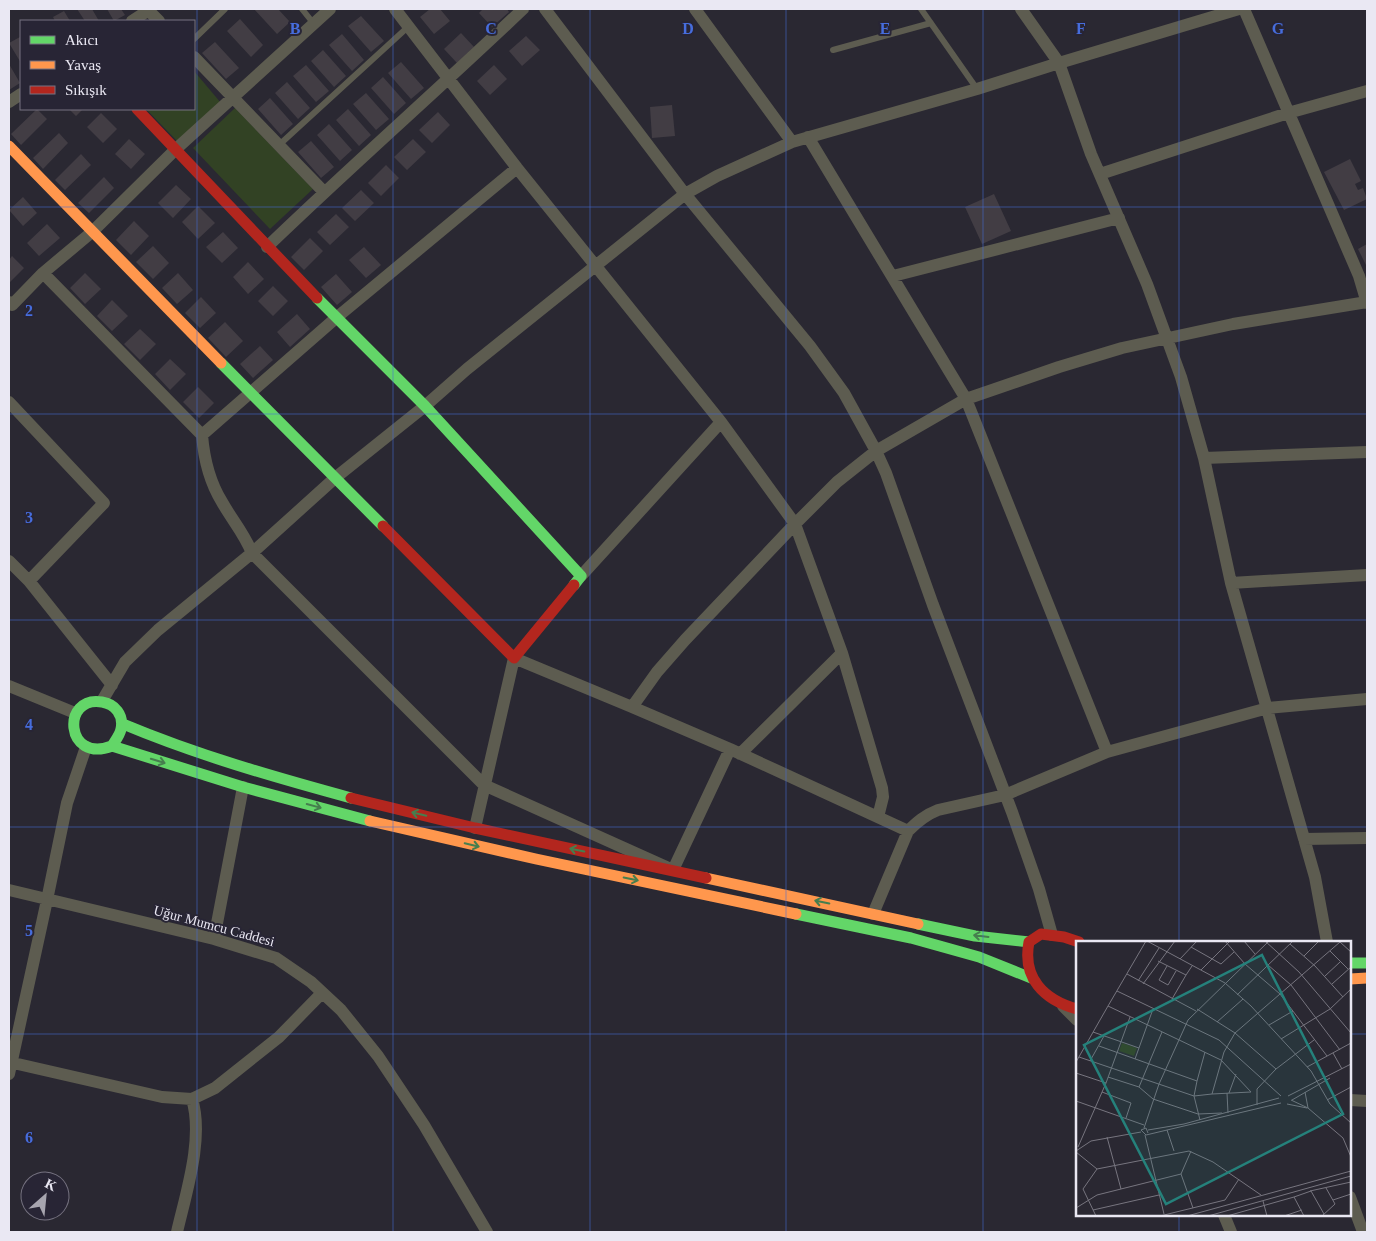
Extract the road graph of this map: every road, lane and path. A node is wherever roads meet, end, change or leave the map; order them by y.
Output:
1 (149, 9) edge
2 (225, 9) edge
3 (302, 9) edge
4 (330, 9) edge
5 (395, 9) edge
6 (523, 9) edge
7 (545, 9) edge
8 (694, 9) edge
9 (921, 9) edge
10 (1021, 9) edge
11 (1239, 9) edge
12 (1244, 9) edge
13 (133, 20) edge
14 (158, 20) edge
15 (930, 23) junction
16 (314, 24) junction
17 (409, 26) junction
18 (195, 38) edge
19 (833, 50) dead end
20 (195, 58) edge
21 (1058, 63) junction
22 (449, 79) junction
23 (977, 89) junction
24 (1367, 91) edge
25 (20, 95) edge
26 (234, 98) junction
27 (9, 102) edge
28 (138, 110) edge
29 (1288, 113) junction
30 (808, 137) junction
31 (792, 142) junction
32 (9, 146) edge
33 (279, 146) junction
34 (176, 149) junction
35 (517, 168) junction
36 (1100, 174) junction
37 (324, 192) junction
38 (685, 194) junction
39 (1119, 218) junction
40 (92, 232) junction
41 (267, 246) junction
42 (597, 266) junction
43 (43, 273) junction
44 (893, 276) junction
45 (1367, 302) edge
46 (10, 305) edge
47 (336, 318) junction
48 (1168, 337) junction
49 (251, 392) junction
50 (966, 399) junction
51 (9, 402) edge
52 (425, 406) junction
53 (722, 422) junction
54 (202, 435) junction
55 (876, 451) junction
56 (1367, 452) edge
57 (1204, 458) junction
58 (335, 478) junction
59 (795, 524) junction
60 (252, 553) junction
61 (9, 561) edge
62 (1367, 575) edge
63 (581, 576) junction
64 (29, 581) junction
65 (1232, 583) junction
66 (842, 653) junction
67 (514, 658) junction
68 (112, 684) junction
69 (9, 686) edge
70 (1367, 699) edge
71 (102, 701) junction
72 (632, 708) junction
73 (1268, 708) junction
74 (75, 713) junction
75 (123, 724) junction
76 (112, 746) junction
77 (86, 747) junction
78 (735, 752) junction
79 (1107, 752) junction
80 (484, 784) junction
81 (243, 787) junction
82 (1005, 795) junction
83 (878, 817) junction
84 (475, 828) junction
85 (908, 831) junction
86 (1367, 838) edge
87 (1304, 839) junction
88 (673, 870) junction
89 (9, 890) edge
90 (47, 900) junction
91 (873, 914) junction
92 (1052, 936) junction
93 (214, 939) junction
94 (1076, 941) edge
95 (1327, 941) edge
96 (1029, 942) junction
97 (1351, 963) edge
98 (1367, 963) edge
99 (1031, 978) junction
100 (1367, 978) edge
101 (1351, 979) edge
102 (322, 993) junction
103 (1063, 1006) junction
104 (1076, 1009) edge
105 (1076, 1019) edge
106 (10, 1066) edge
107 (192, 1099) junction
108 (1351, 1100) edge
109 (1367, 1101) edge
110 (1351, 1200) edge
111 (1224, 1216) edge
112 (177, 1232) edge
113 (487, 1232) edge
114 (1231, 1232) edge
115 (1363, 1232) edge

1 - 13 street
1 - 14 street
2 - 18 lane
3 - 16 lane
4 - 16 street
5 - 17 street
6 - 22 street
7 - 38 street
8 - 31 street
9 - 15 lane
10 - 21 street
11 - 21 street
12 - 29 street
15 - 19 lane
15 - 23 lane
16 - 26 street
17 - 22 street
17 - 33 lane
20 - 26 street
21 - 23 street
21 - 36 street
22 - 35 street
22 - 37 street
23 - 30 street
24 - 29 street
25 - 27 street
26 - 33 street
26 - 34 street
28 - 34 street
29 - 36 street
29 - 45 street
30 - 31 street
30 - 44 street
31 - 38 street
32 - 40 street
33 - 37 street
34 - 40 street
34 - 41 street
35 - 42 street
35 - 47 street
36 - 39 street
37 - 41 street
38 - 42 street
38 - 55 street
39 - 44 street
39 - 48 street
40 - 43 street
40 - 49 street
41 - 47 street
42 - 52 street
42 - 53 street
43 - 46 street
43 - 54 street
44 - 50 street
45 - 48 street
47 - 49 street
47 - 52 street
48 - 50 street
48 - 57 street
49 - 54 street
49 - 58 street
50 - 55 street
50 - 79 street
51 - 64 street
52 - 58 street
52 - 63 street
53 - 59 street
53 - 63 street
54 - 60 street
55 - 59 street
55 - 82 street
56 - 57 street
57 - 65 street
58 - 60 street
58 - 67 street
59 - 66 street
59 - 72 street
60 - 68 street
60 - 80 street
61 - 64 street
62 - 65 street
63 - 67 street
64 - 68 street
65 - 73 street
66 - 78 street
66 - 83 street
67 - 72 street
67 - 80 street
68 - 71 street
69 - 74 street
70 - 73 street
71 - 74 street
71 - 75 street
72 - 78 street
73 - 79 street
73 - 87 street
74 - 77 street
75 - 76 street
84 -> 75 street
76 - 77 street
76 -> 81 street
77 - 90 street
78 - 83 street
78 - 88 street
79 - 82 street
80 - 84 street
80 - 88 street
81 - 93 street
81 -> 99 street
82 - 85 street
82 - 92 street
83 - 85 street
88 -> 84 street
85 - 91 street
86 - 87 street
87 - 95 street
91 -> 88 street
89 - 90 street, Uğur Mumcu Caddesi
90 - 93 street, Uğur Mumcu Caddesi
90 - 106 street
96 -> 91 street
92 - 94 street
92 - 96 street
93 - 102 street, Uğur Mumcu Caddesi
96 - 99 street
97 - 98 street
99 - 103 street
100 - 101 street
102 - 107 street
102 - 113 street, Uğur Mumcu Caddesi
103 - 104 street
103 - 105 street
106 - 107 street
107 - 112 street
108 - 109 street
110 - 115 street
111 - 114 street

